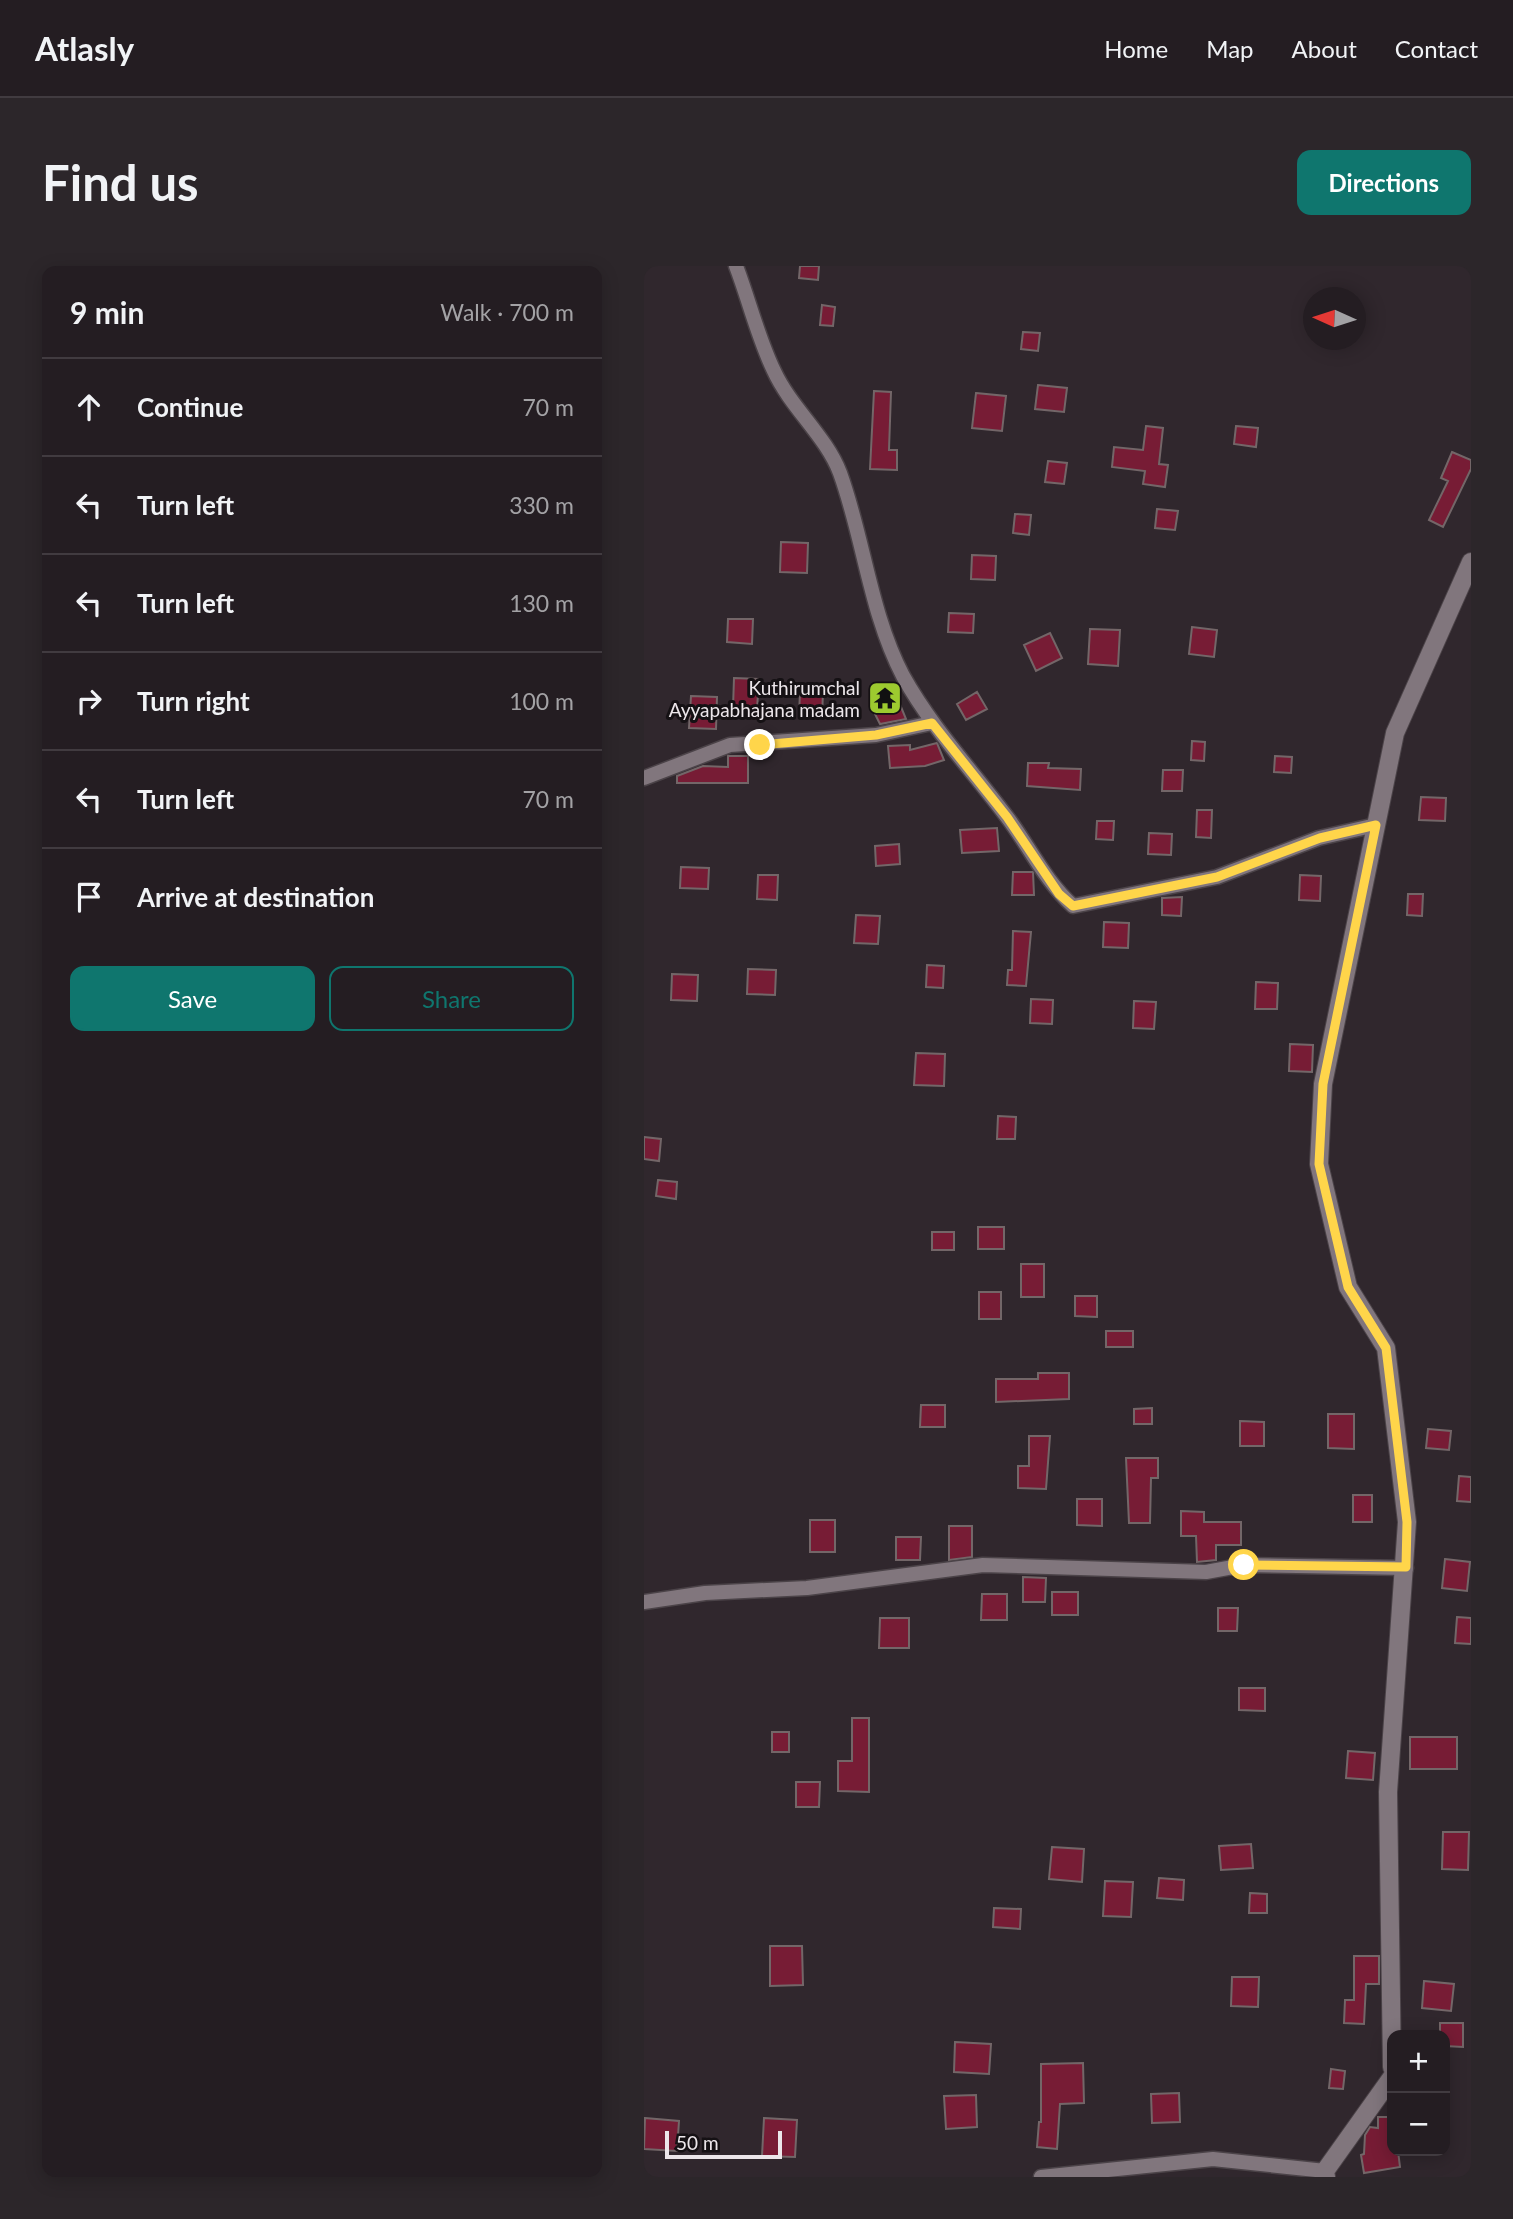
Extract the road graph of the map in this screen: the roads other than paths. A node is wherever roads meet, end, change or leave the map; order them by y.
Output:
1 (736, 266) edge
2 (1471, 562) edge
3 (932, 723) junction
4 (644, 778) edge
5 (1376, 825) junction
6 (1406, 1567) junction
7 (644, 1602) edge
8 (1391, 2030) edge
9 (1387, 2084) edge
10 (1325, 2174) edge
11 (1041, 2177) edge

1 - 3 street
2 - 5 street
3 - 4 street
3 - 5 street
5 - 6 street
6 - 7 street
6 - 8 street
9 - 10 street
10 - 11 street

